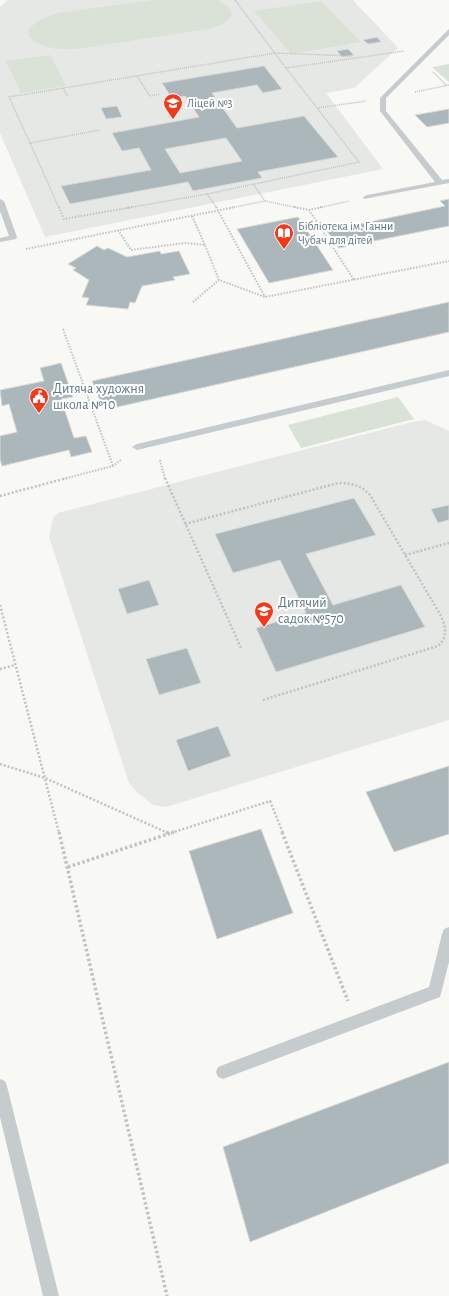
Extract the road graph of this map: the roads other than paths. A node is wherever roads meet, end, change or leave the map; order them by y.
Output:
1 (449, 31) edge
2 (449, 181) edge
3 (440, 183) junction
4 (367, 197) road end
5 (0, 201) edge
6 (0, 240) edge
7 (449, 373) edge
8 (137, 447) road end
9 (449, 934) edge
10 (223, 1072) dead end
11 (0, 1086) edge
12 (51, 1296) edge

1 - 3 lane
2 - 3 lane
3 - 4 lane
5 - 6 lane
7 - 8 lane
9 - 10 lane
11 - 12 lane

